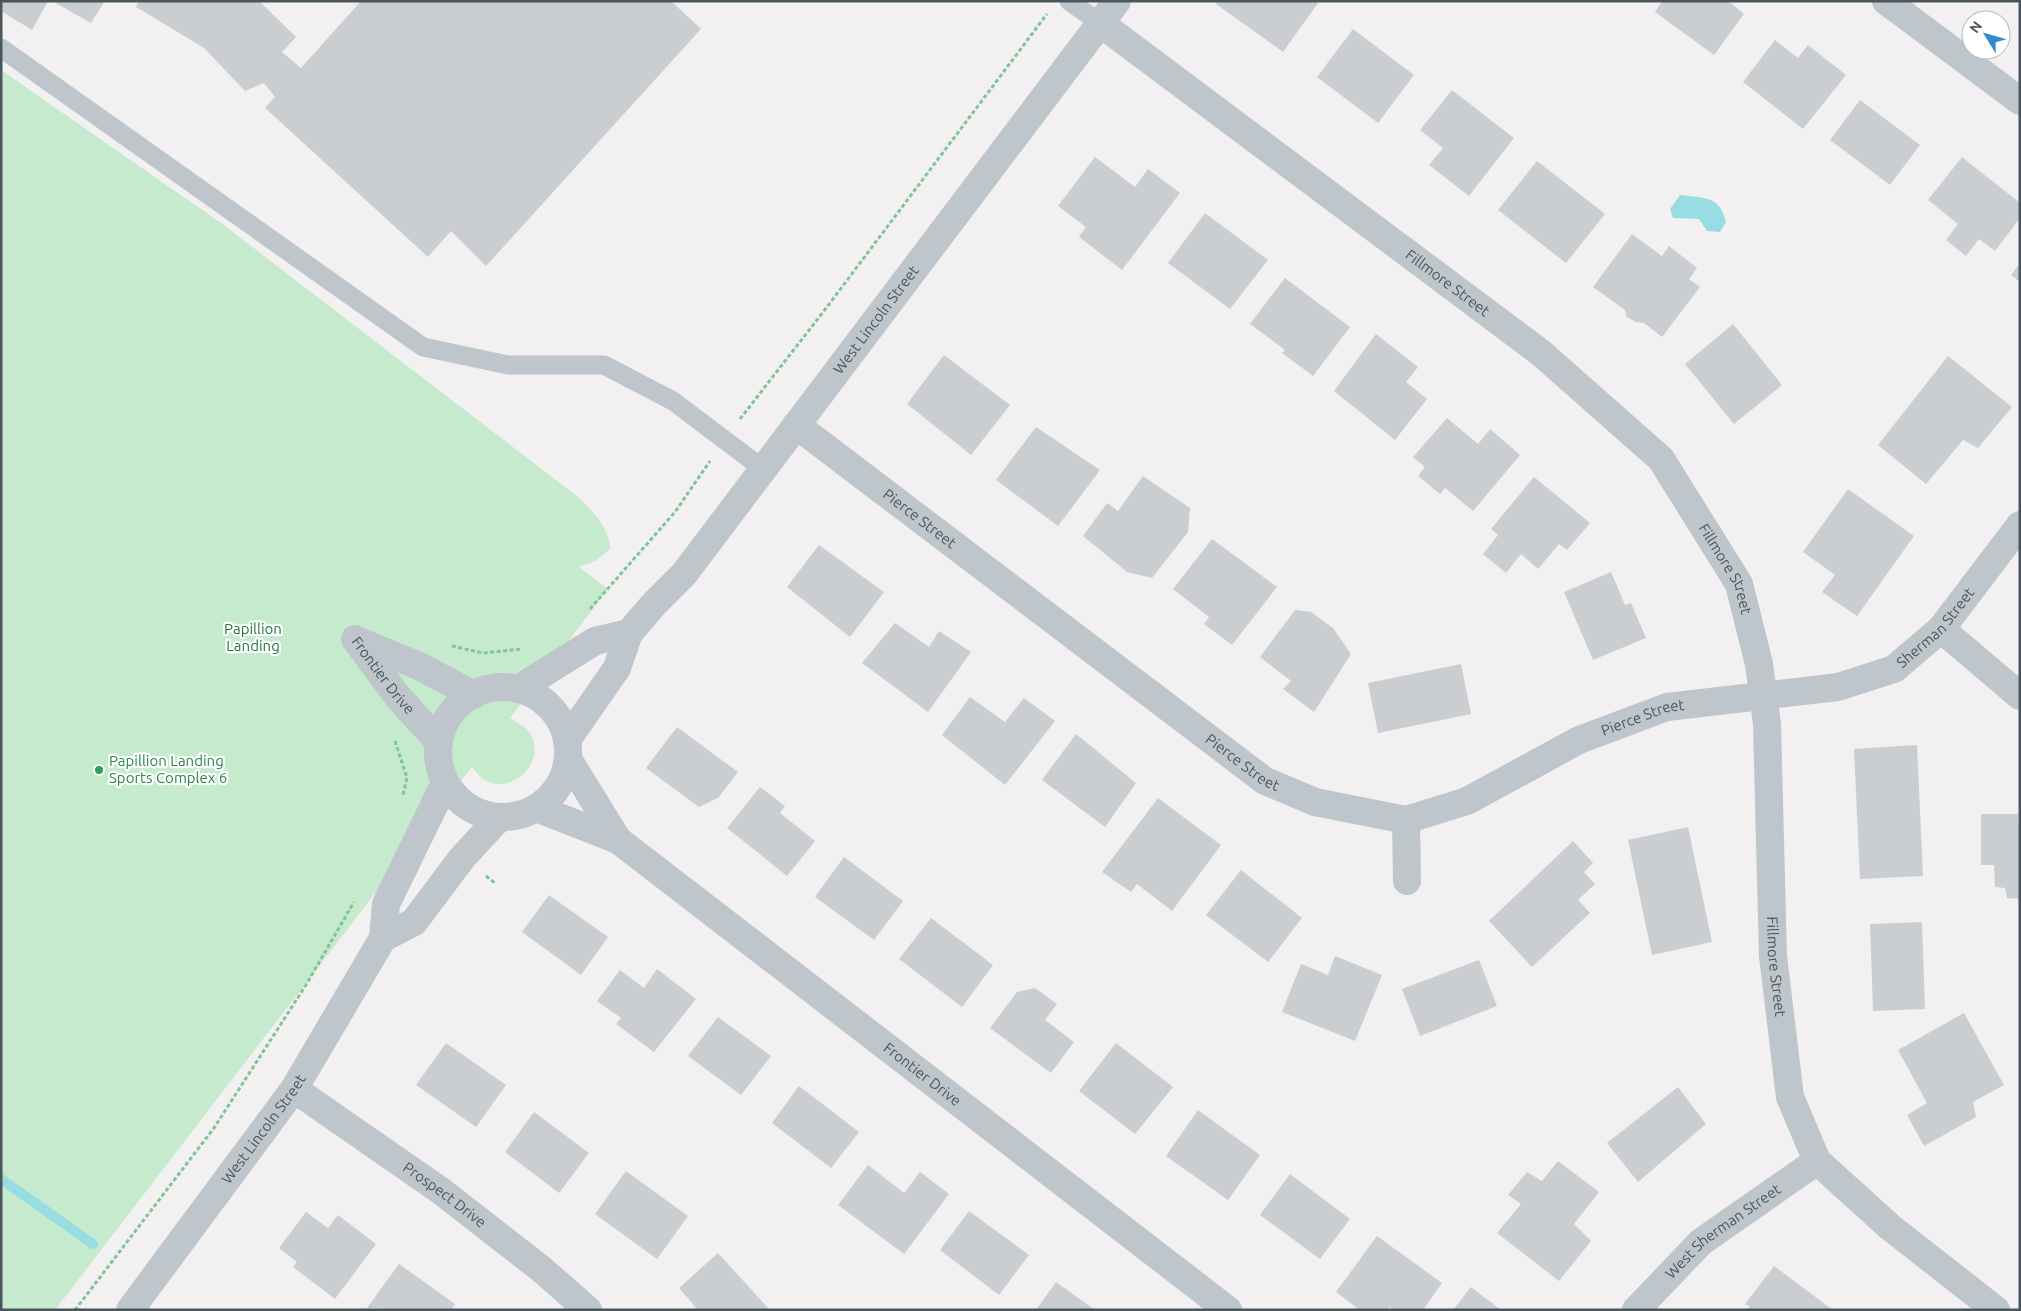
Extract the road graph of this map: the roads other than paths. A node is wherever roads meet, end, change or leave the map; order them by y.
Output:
1 (1070, 1) edge
2 (1117, 1) edge
3 (1886, 1) edge
4 (1100, 23) junction
5 (1, 48) edge
6 (2020, 101) edge
7 (796, 425) junction
8 (764, 469) junction
9 (2020, 524) edge
10 (1941, 629) junction
11 (629, 633) junction
12 (518, 689) junction
13 (474, 695) junction
14 (1764, 695) junction
15 (2020, 696) edge
16 (440, 742) junction
17 (567, 749) junction
18 (445, 783) junction
19 (536, 808) junction
20 (500, 817) junction
21 (1406, 820) junction
22 (618, 840) junction
23 (1406, 881) dead end
24 (383, 938) junction
25 (294, 1088) junction
26 (1817, 1161) junction
27 (130, 1310) edge
28 (588, 1310) edge
29 (1228, 1310) edge
30 (1636, 1310) edge
31 (1996, 1310) edge

1 - 4 lane
2 - 4 street, West Lincoln Street
3 - 6 street
4 - 7 street, West Lincoln Street
4 - 14 street, Fillmore Street
5 - 8 lane
7 - 8 street, West Lincoln Street
7 - 21 street, Pierce Street
8 - 11 street, West Lincoln Street
9 - 10 street, Sherman Street
10 - 14 street, Sherman Street
10 - 15 street
11 - 12 street
11 - 17 street, West Lincoln Street
12 - 13 street
12 - 17 street
13 - 16 street
13 - 16 street, Frontier Drive
14 - 21 street, Pierce Street
14 - 26 street, Fillmore Street
16 - 18 street
17 - 19 street
17 - 22 street, Frontier Drive
18 - 20 street
18 - 24 street, West Lincoln Street
19 - 20 street
19 - 22 street, Frontier Drive
20 - 24 street
21 - 23 street
22 - 29 street, Frontier Drive
24 - 25 street, West Lincoln Street
25 - 27 street, West Lincoln Street
25 - 28 street, Prospect Drive
26 - 30 street, West Sherman Street
26 - 31 street, Fillmore Street

